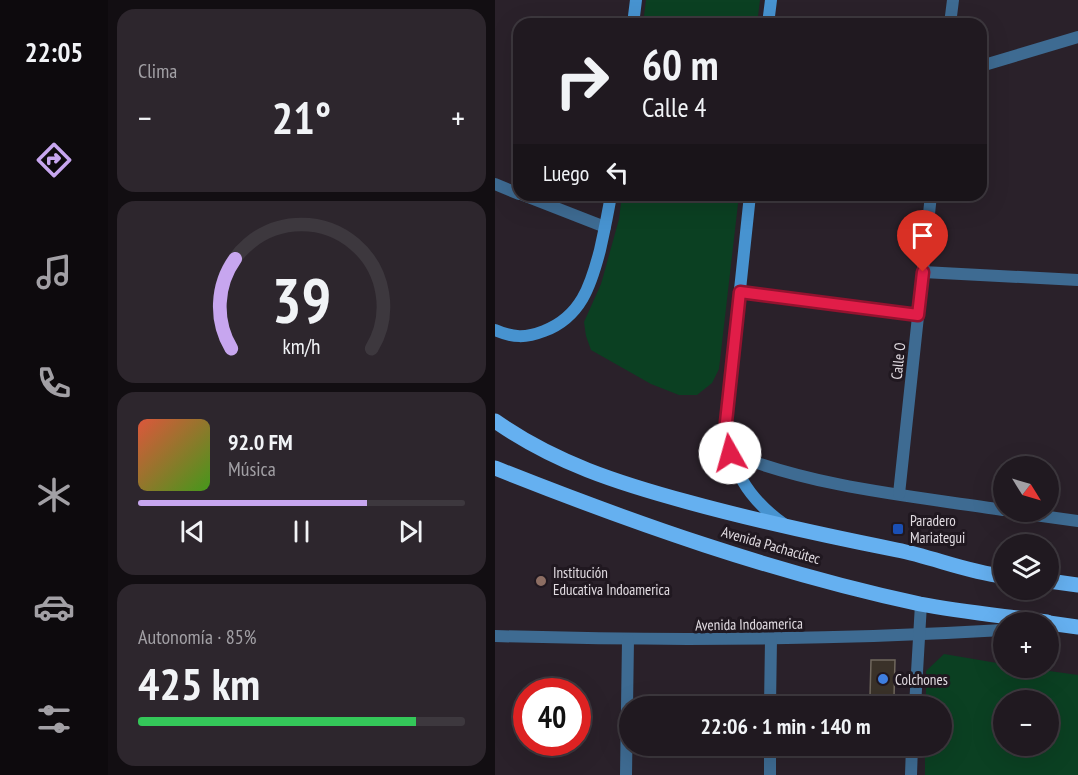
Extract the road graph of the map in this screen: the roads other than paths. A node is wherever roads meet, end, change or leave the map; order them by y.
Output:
1 (636, 0) edge
2 (771, 0) edge
3 (953, 0) edge
4 (634, 18) edge
5 (769, 18) edge
6 (951, 18) edge
7 (1078, 37) edge
8 (987, 64) edge
9 (495, 184) edge
10 (513, 191) edge
11 (539, 201) edge
12 (610, 201) edge
13 (749, 201) edge
14 (930, 201) edge
15 (605, 227) junction
16 (923, 272) junction
17 (1078, 280) edge
18 (740, 292) junction
19 (918, 315) junction
20 (495, 330) edge
21 (495, 421) edge
22 (730, 453) junction
23 (495, 468) edge
24 (899, 494) junction
25 (993, 508) edge
26 (1059, 518) edge
27 (1078, 521) edge
28 (791, 529) junction
29 (993, 575) edge
30 (1059, 583) edge
31 (1078, 585) edge
32 (921, 604) junction
33 (993, 615) edge
34 (993, 631) edge
35 (920, 635) junction
36 (495, 636) edge
37 (771, 639) junction
38 (628, 640) junction
39 (770, 696) edge
40 (916, 696) edge
41 (770, 756) edge
42 (912, 756) edge
43 (626, 775) edge
44 (770, 775) edge
45 (911, 775) edge

1 - 4 street
2 - 5 street
3 - 6 street
7 - 8 street
9 - 10 street
11 - 15 street
12 - 15 street
13 - 18 street
14 - 16 street, Calle O
15 - 20 street
16 - 17 street
16 - 19 street, Calle O
18 - 19 street
18 - 22 street
19 - 24 street, Calle O
21 - 28 main road, Avenida Pachacútec
22 - 24 street
22 - 28 street
23 - 32 main road, Avenida Pachacútec
24 - 25 street
26 - 27 street
28 - 29 main road, Avenida Pachacútec
30 - 31 main road
32 - 33 main road, Avenida Pachacútec
32 - 35 street
34 - 35 street, Avenida Indoamerica
35 - 37 street, Avenida Indoamerica
35 - 40 street
36 - 38 street, Avenida Indoamerica
37 - 38 street, Avenida Indoamerica
37 - 39 street
38 - 43 street
41 - 44 street
42 - 45 street

